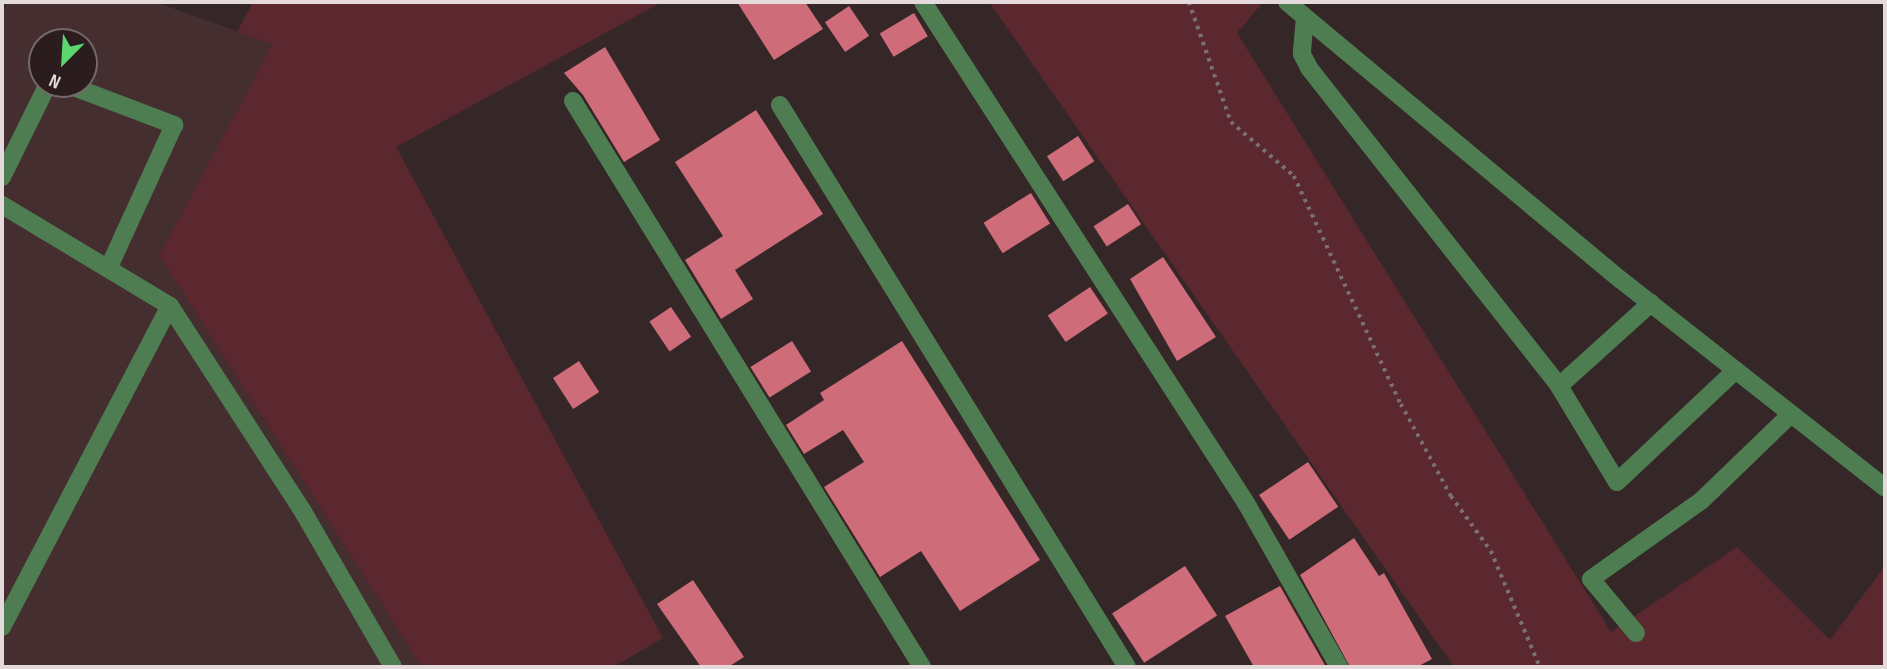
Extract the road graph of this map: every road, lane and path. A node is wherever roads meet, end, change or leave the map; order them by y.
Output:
1 (923, 2) edge
2 (1189, 2) edge
3 (1287, 2) edge
4 (1305, 17) junction
5 (98, 96) edge
6 (41, 98) edge
7 (573, 101) dead end
8 (780, 105) dead end
9 (2, 177) edge
10 (2, 205) edge
11 (108, 269) junction
12 (1651, 303) junction
13 (170, 306) junction
14 (1736, 370) junction
15 (1559, 386) junction
16 (1790, 415) junction
17 (1885, 488) edge
18 (2, 627) edge
19 (1636, 633) dead end
20 (393, 667) edge
21 (922, 667) edge
22 (1127, 667) edge
23 (1339, 667) edge
24 (1540, 667) edge

1 - 23 street
2 - 24 path
3 - 4 street
4 - 12 street
4 - 15 street
5 - 11 street
6 - 9 street
7 - 21 street
8 - 22 street
10 - 11 street
11 - 13 street
12 - 14 street
12 - 15 street
13 - 18 street
13 - 20 street
14 - 15 street
14 - 16 street
16 - 17 street
16 - 19 street

